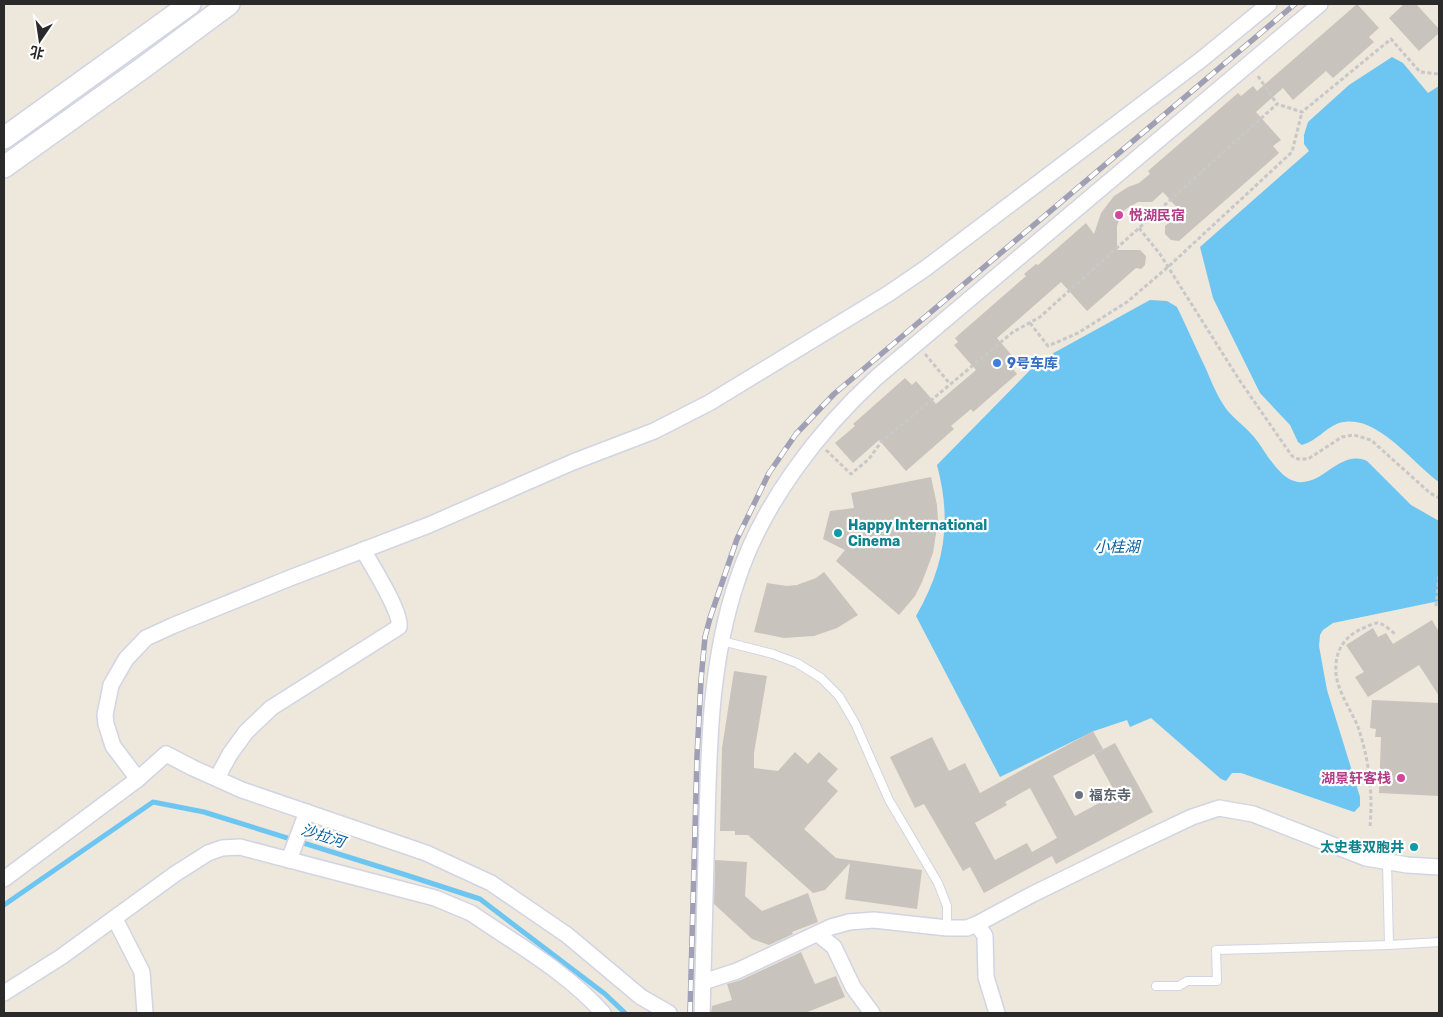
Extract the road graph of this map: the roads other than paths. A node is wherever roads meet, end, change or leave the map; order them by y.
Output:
1 (190, 4) edge
2 (229, 4) edge
3 (1269, 4) edge
4 (1320, 4) edge
5 (4, 138) edge
6 (4, 167) edge
7 (363, 550) junction
8 (722, 641) junction
9 (217, 778) junction
10 (138, 780) junction
11 (305, 816) junction
12 (290, 856) junction
13 (1387, 862) junction
14 (1439, 868) edge
15 (4, 879) edge
16 (115, 919) junction
17 (977, 924) junction
18 (947, 928) junction
19 (818, 934) junction
20 (1439, 942) edge
21 (1389, 945) junction
22 (703, 982) junction
23 (1156, 986) dead end
24 (4, 993) edge
25 (145, 1013) edge
26 (603, 1013) edge
27 (669, 1013) edge
28 (702, 1013) edge
29 (872, 1013) edge
30 (997, 1013) edge

1 - 5 main road
2 - 6 main road
3 - 7 street
4 - 8 street
7 - 9 street
7 - 10 street
8 - 18 lane
8 - 22 street
9 - 10 street
9 - 11 street
10 - 15 street
11 - 12 street
11 - 27 street
12 - 16 street
12 - 26 street
13 - 14 street
13 - 17 street
13 - 21 lane
16 - 24 street
16 - 25 street
17 - 18 street
17 - 30 street
18 - 19 street
19 - 22 street
19 - 29 street
20 - 21 lane
21 - 23 lane
22 - 28 street

